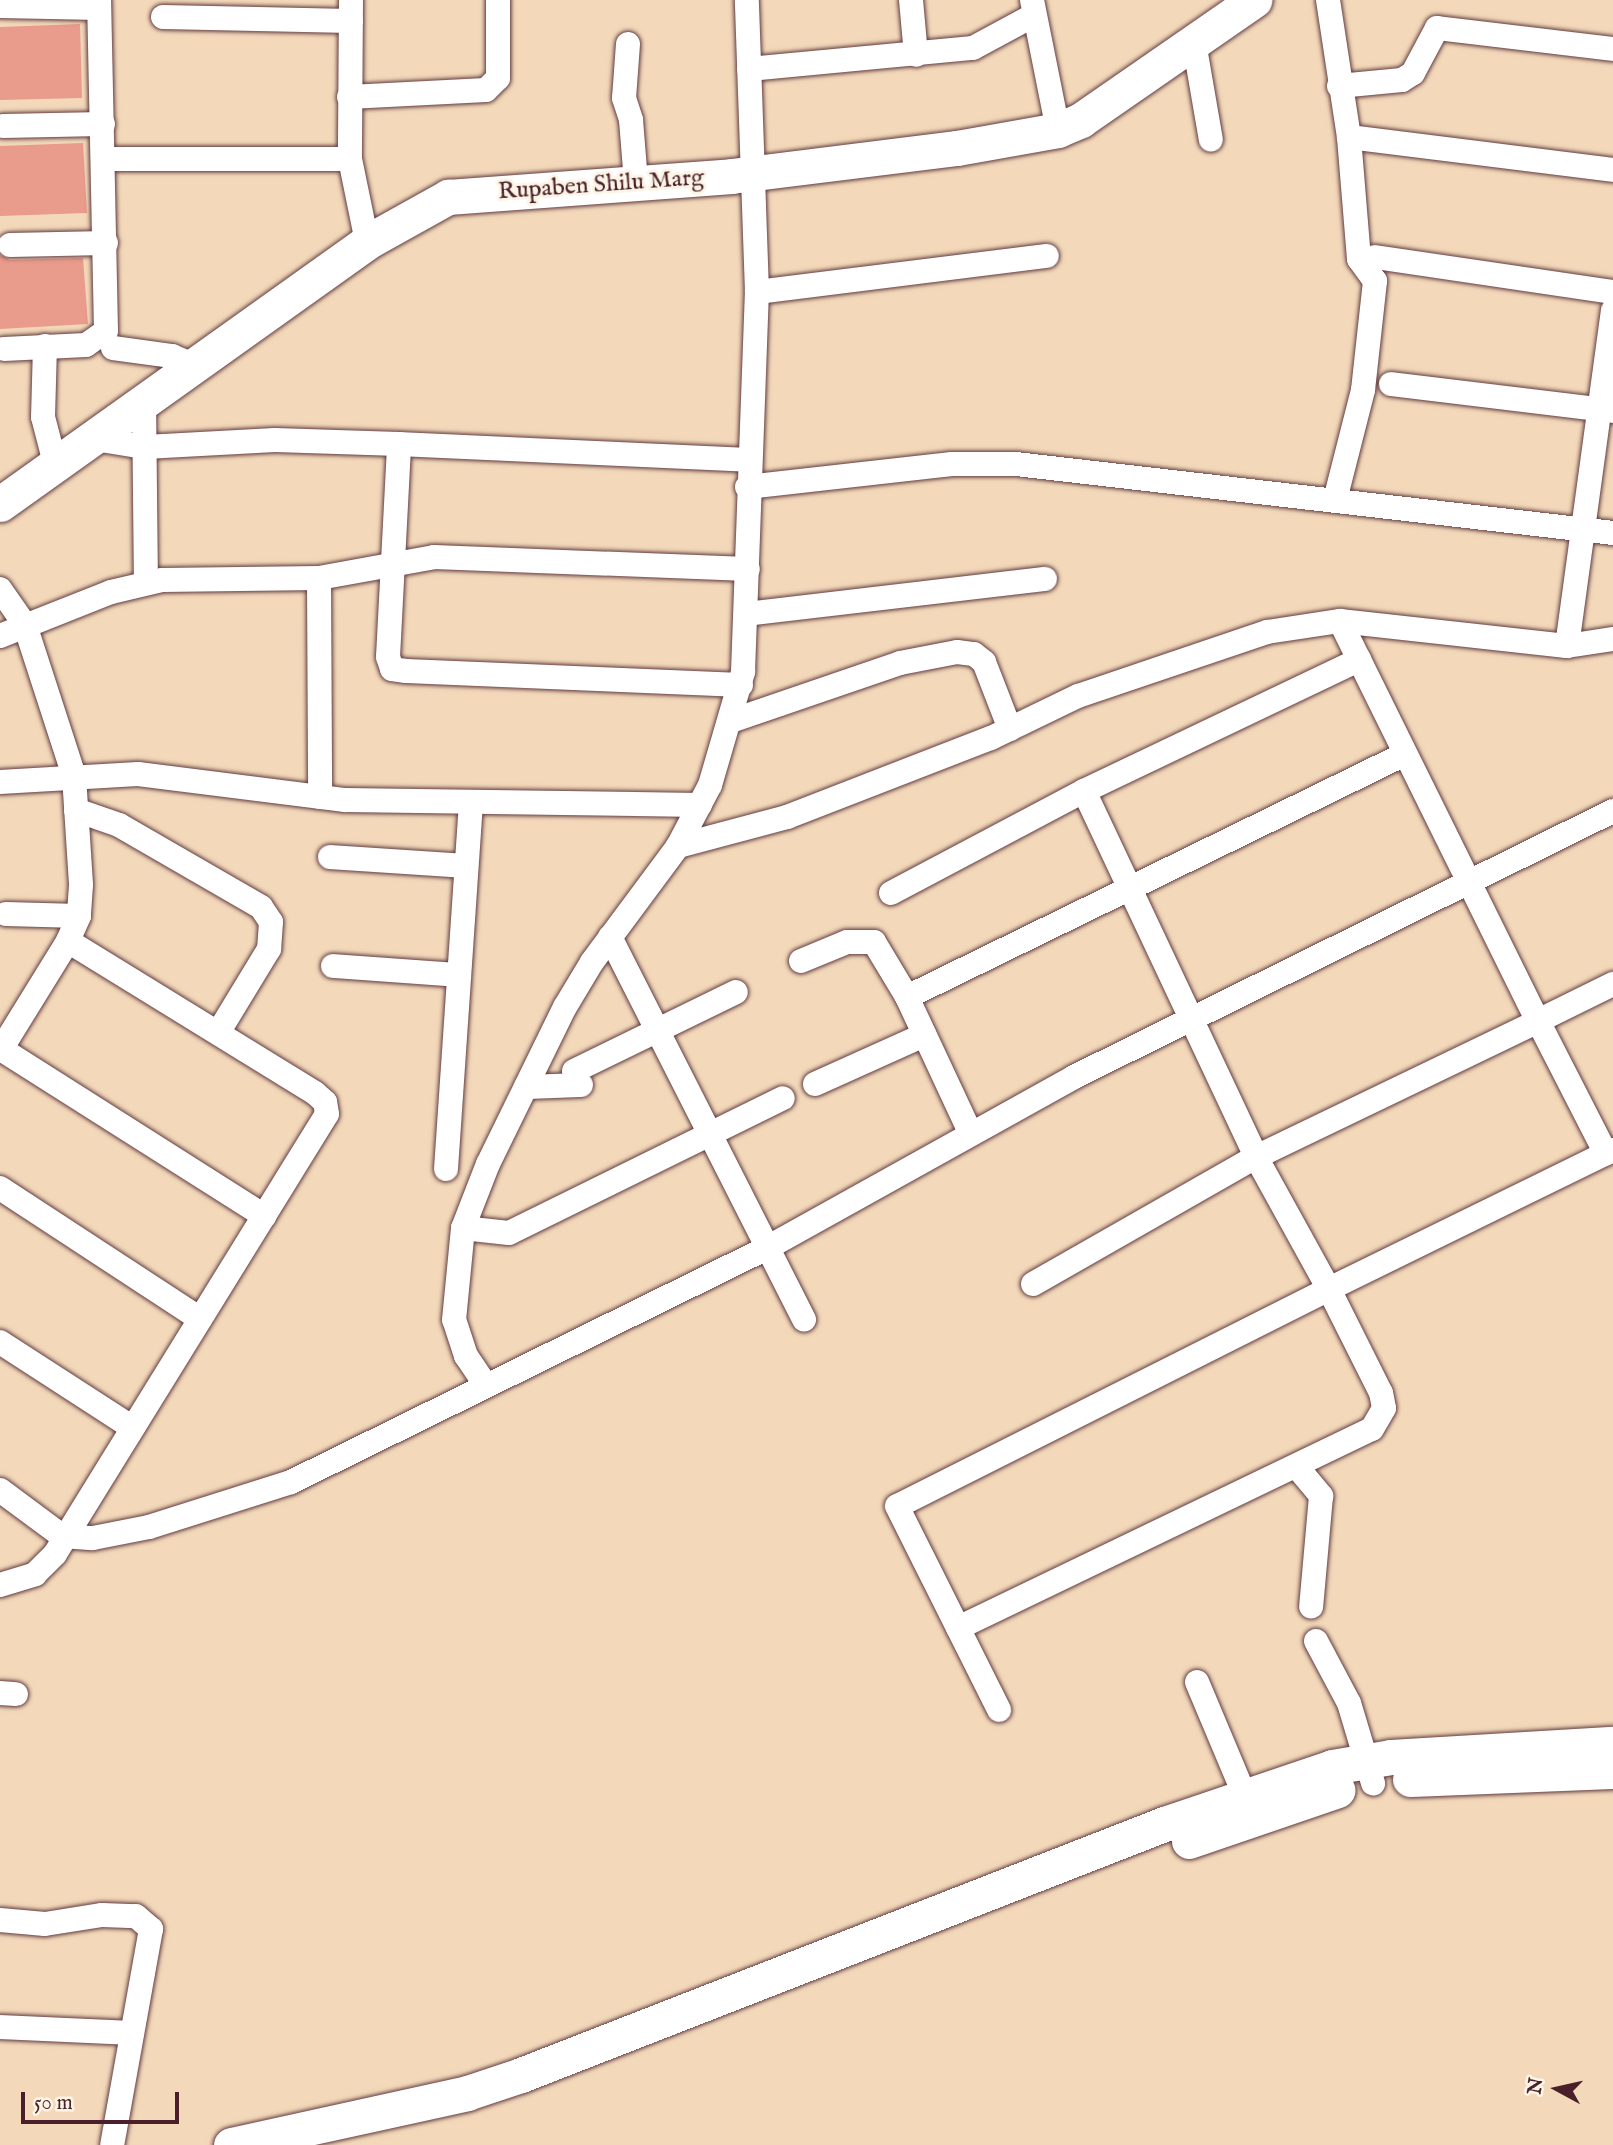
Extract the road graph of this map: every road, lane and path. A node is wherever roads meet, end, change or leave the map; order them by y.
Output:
1 (498, 0) edge
2 (747, 0) edge
3 (911, 0) edge
4 (1254, 0) edge
5 (1328, 0) edge
6 (99, 4) edge
7 (0, 6) edge
8 (1033, 8) edge
9 (351, 11) edge
10 (163, 17) dead end
11 (1194, 42) junction
12 (628, 44) dead end
13 (1613, 49) edge
14 (916, 55) junction
15 (749, 69) junction
16 (1339, 86) junction
17 (349, 97) junction
18 (103, 124) junction
19 (3, 126) dead end
20 (1058, 130) junction
21 (1349, 137) junction
22 (1211, 140) dead end
23 (104, 159) junction
24 (350, 159) junction
25 (1613, 170) edge
26 (755, 172) junction
27 (636, 182) junction
28 (367, 242) junction
29 (106, 243) junction
30 (10, 245) dead end
31 (1047, 256) dead end
32 (1375, 257) dead end
33 (757, 292) junction
34 (1613, 292) edge
35 (1613, 310) edge
36 (45, 346) junction
37 (113, 348) dead end
38 (4, 349) dead end
39 (193, 365) junction
40 (1391, 384) dead end
41 (144, 398) junction
42 (1606, 411) edge
43 (88, 438) junction
44 (399, 444) junction
45 (145, 447) junction
46 (748, 460) junction
47 (55, 463) junction
48 (747, 487) junction
49 (1335, 500) junction
50 (0, 504) edge
51 (1584, 529) junction
52 (1613, 533) edge
53 (393, 561) junction
54 (748, 569) junction
55 (319, 578) junction
56 (1045, 579) dead end
57 (146, 583) junction
58 (0, 589) edge
59 (746, 614) junction
60 (1340, 621) junction
61 (25, 625) junction
62 (0, 636) edge
63 (1613, 639) edge
64 (1567, 646) junction
65 (1359, 660) junction
66 (741, 685) junction
67 (731, 721) junction
68 (1010, 729) junction
69 (1405, 754) junction
70 (74, 776) junction
71 (0, 782) edge
72 (1084, 791) junction
73 (320, 797) junction
74 (471, 803) junction
75 (700, 804) junction
76 (76, 810) junction
77 (1613, 811) edge
78 (678, 846) junction
79 (330, 857) dead end
80 (466, 866) junction
81 (1468, 882) junction
82 (1128, 887) junction
83 (891, 893) dead end
84 (6, 914) dead end
85 (79, 916) junction
86 (610, 937) junction
87 (68, 941) junction
88 (801, 961) dead end
89 (333, 967) dead end
90 (459, 975) junction
91 (1613, 984) edge
92 (737, 992) dead end
93 (906, 997) junction
94 (1189, 1020) junction
95 (1538, 1021) junction
96 (656, 1028) junction
97 (218, 1033) junction
98 (924, 1035) junction
99 (1, 1050) edge
100 (815, 1084) dead end
101 (526, 1087) junction
102 (783, 1098) dead end
103 (708, 1132) junction
104 (971, 1134) junction
105 (1610, 1152) edge
106 (1256, 1157) junction
107 (446, 1169) dead end
108 (0, 1188) edge
109 (264, 1216) junction
110 (463, 1228) junction
111 (767, 1248) junction
112 (1033, 1284) dead end
113 (1329, 1289) junction
114 (200, 1319) junction
115 (804, 1321) dead end
116 (0, 1342) edge
117 (485, 1384) junction
118 (133, 1428) junction
119 (1297, 1467) junction
120 (0, 1490) edge
121 (66, 1536) junction
122 (0, 1585) edge
123 (1311, 1607) dead end
124 (958, 1628) junction
125 (1316, 1641) dead end
126 (1197, 1682) dead end
127 (999, 1710) dead end
128 (1613, 1744) edge
129 (1613, 1770) edge
130 (1371, 1772) junction
131 (1244, 1794) junction
132 (0, 1920) edge
133 (0, 2027) edge
134 (132, 2033) junction
135 (247, 2143) edge
136 (112, 2145) edge
137 (337, 2145) edge

1 - 17 street
2 - 15 street
3 - 14 street
4 - 11 street, Rupaben Shilu Marg
5 - 16 street
6 - 7 street
6 - 18 street
8 - 14 street
8 - 20 street
9 - 10 street
9 - 17 street
11 - 20 street, Rupaben Shilu Marg
11 - 22 street
12 - 27 street
13 - 16 street
14 - 15 street
15 - 26 street
16 - 21 street
17 - 24 street
18 - 19 street
18 - 23 street
20 - 26 street, Rupaben Shilu Marg
21 - 25 street
21 - 49 street
23 - 24 street
23 - 29 street
24 - 28 street
26 - 27 street, Rupaben Shilu Marg
26 - 33 street
27 - 28 street, Rupaben Shilu Marg
28 - 39 street, Rupaben Shilu Marg
29 - 30 street
29 - 36 street
31 - 33 street
32 - 34 street
33 - 46 street
35 - 42 street
36 - 38 street
36 - 47 street
37 - 39 street
39 - 41 street, Rupaben Shilu Marg
40 - 42 street
41 - 43 street, Rupaben Shilu Marg
41 - 45 street
42 - 51 street
43 - 45 street
43 - 47 street, Rupaben Shilu Marg
44 - 45 street
44 - 46 street
44 - 53 street
45 - 57 street
46 - 48 street
47 - 50 street, Rupaben Shilu Marg
48 - 49 street
48 - 54 street
49 - 51 street
51 - 52 street
51 - 64 street
53 - 54 street
53 - 55 street
53 - 66 street
54 - 59 street
55 - 57 street
55 - 73 street
56 - 59 street
57 - 61 street
58 - 61 street
59 - 66 street
60 - 64 street
60 - 65 street
60 - 68 street
61 - 62 street
61 - 70 street
63 - 64 street
65 - 69 street
65 - 72 street
66 - 67 street
67 - 68 street
67 - 75 street
68 - 78 street
69 - 81 street
69 - 82 street
70 - 71 street
70 - 73 street
70 - 76 street
72 - 82 street
72 - 83 street
73 - 74 street
74 - 75 street
74 - 80 street
75 - 78 street
76 - 85 street
76 - 97 street
77 - 81 street
78 - 86 street
79 - 80 street
80 - 90 street
81 - 94 street
81 - 95 street
82 - 93 street
82 - 94 street
84 - 85 street
85 - 87 street
86 - 96 street
86 - 101 street
87 - 97 street
87 - 99 street
88 - 93 street
89 - 90 street
90 - 107 street
91 - 95 street
92 - 96 street
93 - 98 street
94 - 104 street
94 - 106 street
95 - 105 street
95 - 106 street
96 - 101 street
96 - 103 street
97 - 109 street
98 - 100 street
98 - 104 street
99 - 109 street
101 - 110 street
102 - 103 street
103 - 110 street
103 - 111 street
104 - 111 street
105 - 113 street
106 - 112 street
106 - 113 street
108 - 114 street
109 - 114 street
110 - 117 street
111 - 115 street
111 - 117 street
113 - 119 street
113 - 124 street
114 - 118 street
116 - 118 street
117 - 121 street
118 - 121 street
119 - 123 street
119 - 124 street
120 - 121 street
121 - 122 street
124 - 127 street
125 - 130 street
126 - 131 street
128 - 130 street
129 - 130 street
130 - 131 street
130 - 137 street
131 - 135 street
132 - 134 street
133 - 134 street
134 - 136 street

